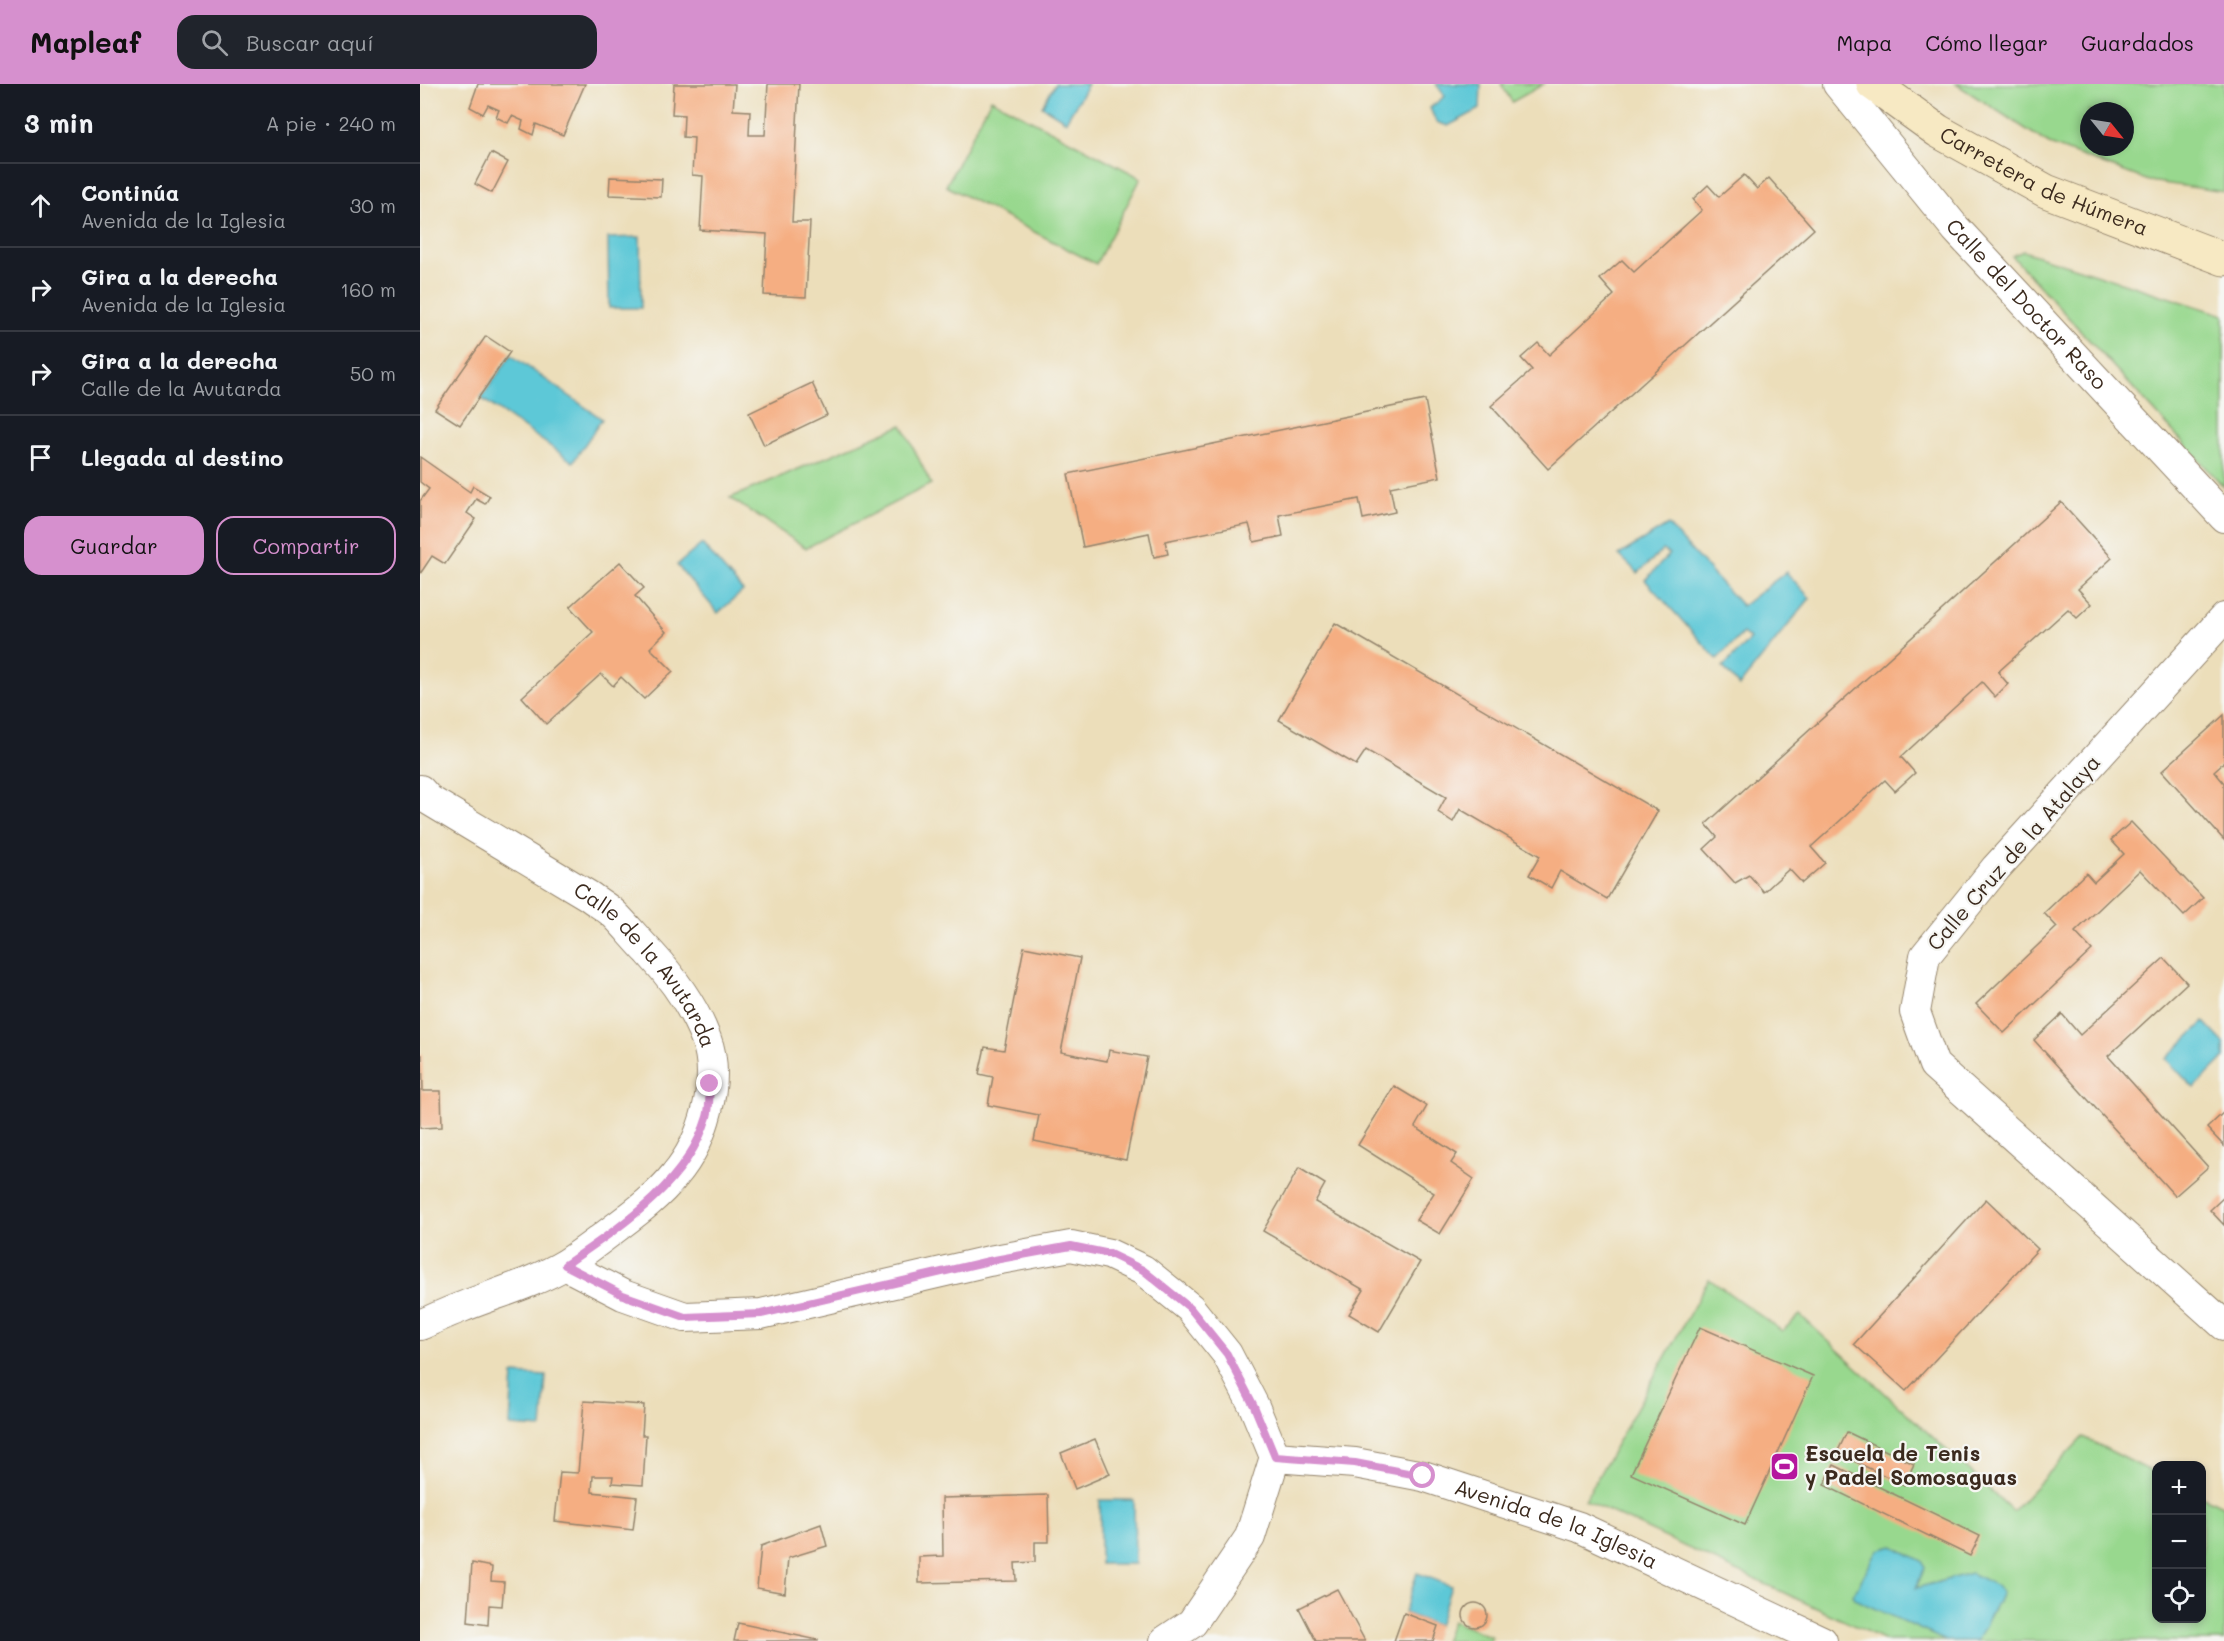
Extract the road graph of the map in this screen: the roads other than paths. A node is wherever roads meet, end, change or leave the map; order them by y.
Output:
1 (1838, 84) edge
2 (1873, 84) edge
3 (2224, 259) edge
4 (2224, 517) edge
5 (2224, 618) edge
6 (420, 790) edge
7 (565, 1265) junction
8 (420, 1325) edge
9 (2224, 1325) edge
10 (1275, 1457) junction
11 (1165, 1641) edge
12 (1822, 1641) edge

1 - 4 street, Calle del Doctor Raso
2 - 3 main road, Carretera de Húmera
5 - 9 street, Calle Cruz de la Atalaya
6 - 7 street, Calle de la Avutarda
7 - 8 street, Calle de la Avutarda
7 - 10 street
10 - 11 street
10 - 12 street, Avenida de la Iglesia

